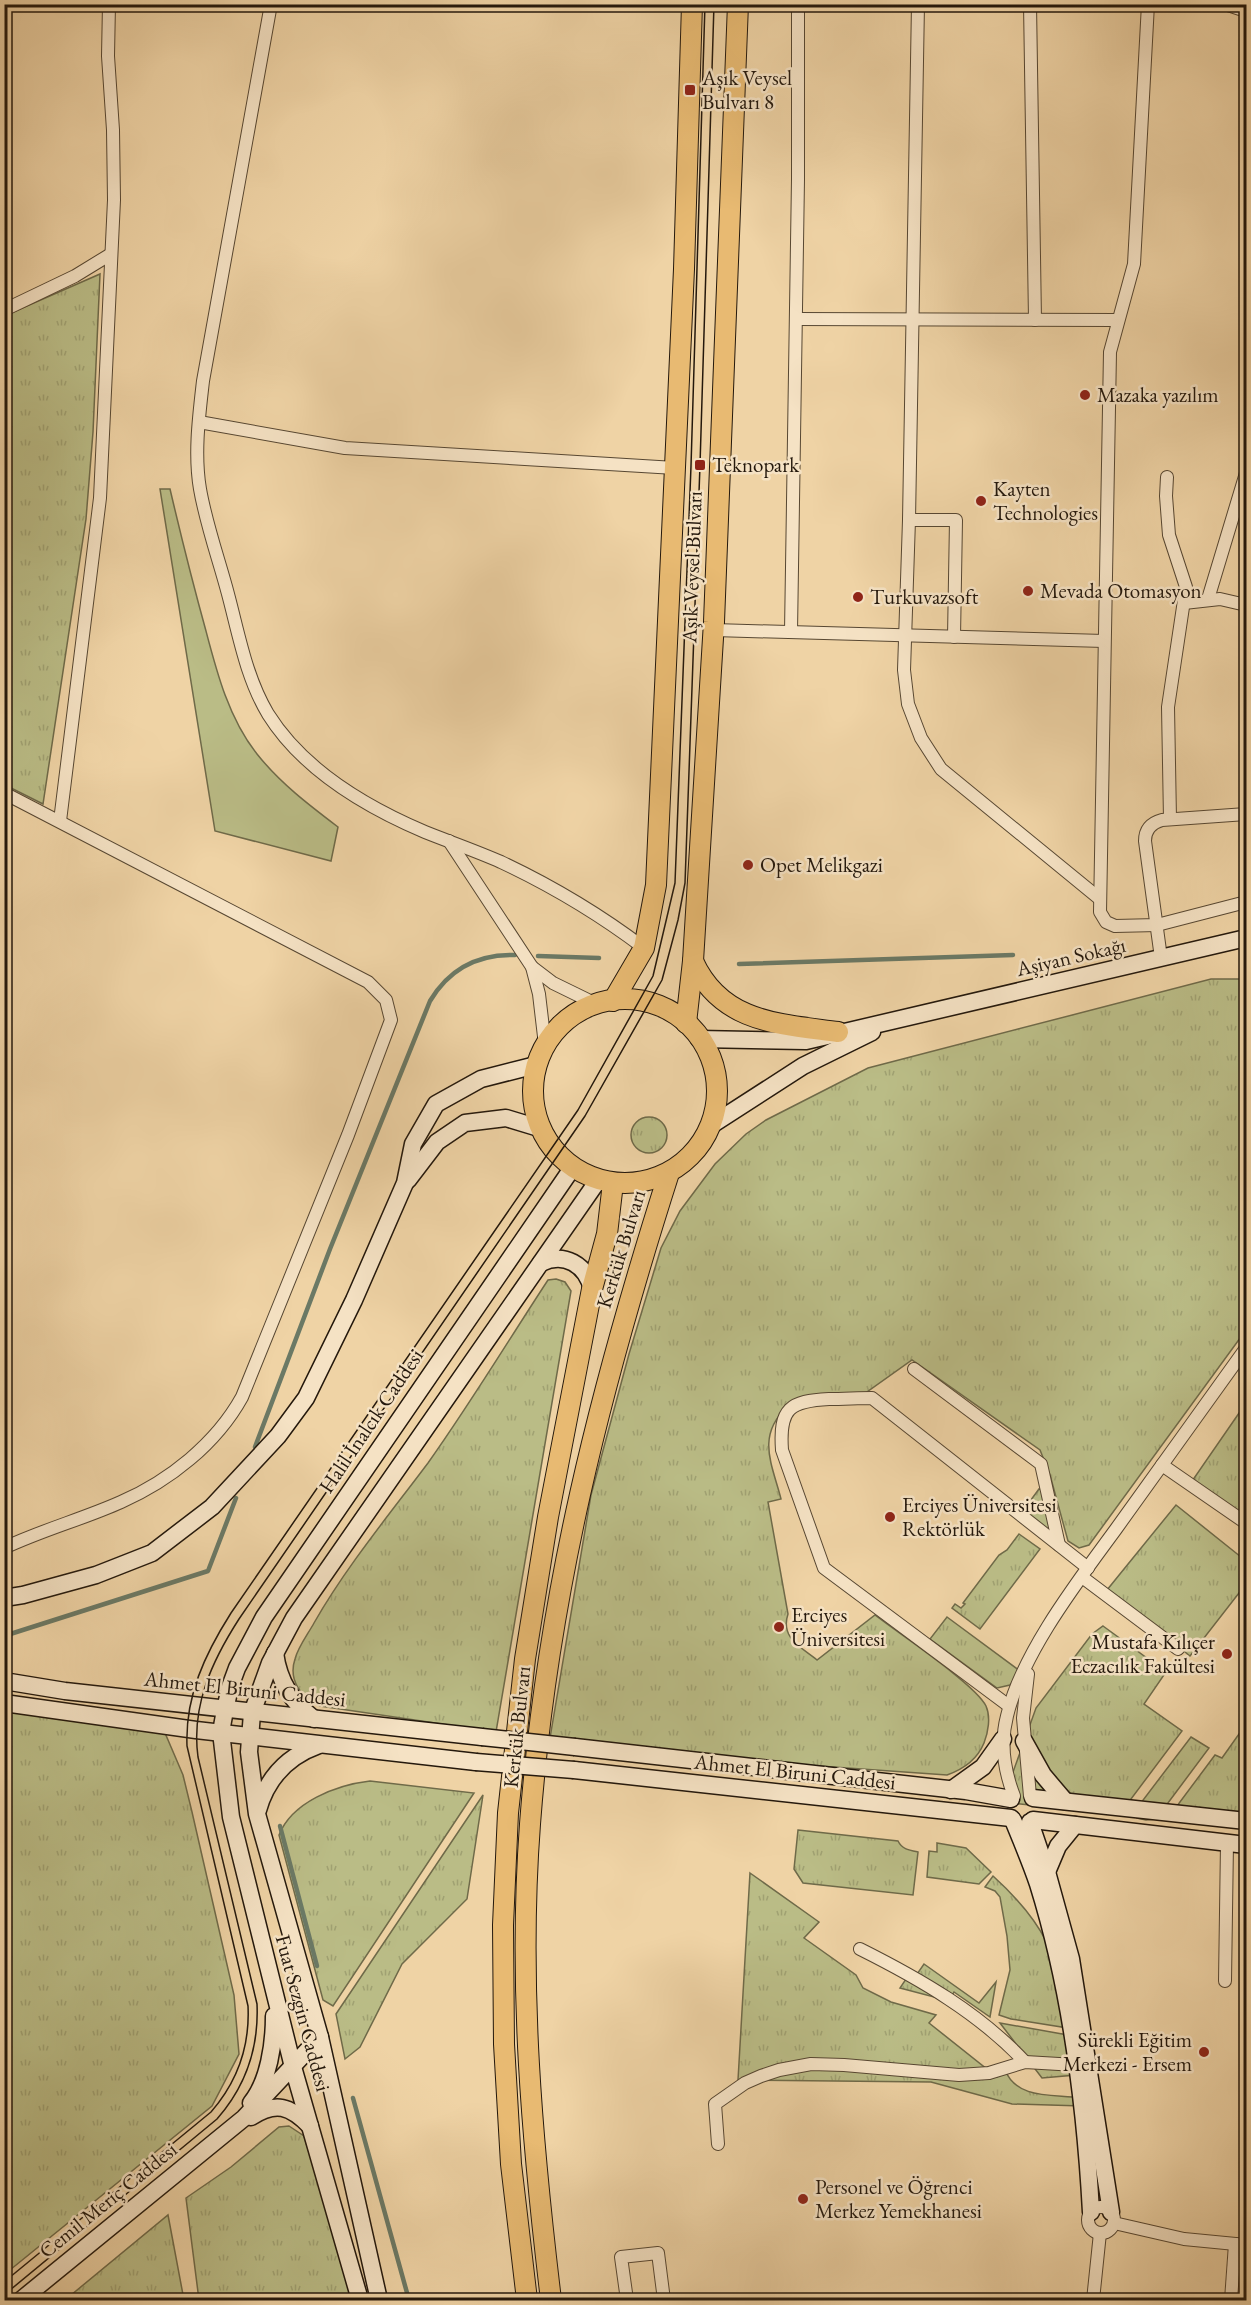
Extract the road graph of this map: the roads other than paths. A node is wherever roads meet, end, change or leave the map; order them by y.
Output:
1 (109, 4) edge
2 (271, 4) edge
3 (692, 4) edge
4 (738, 4) edge
5 (798, 4) edge
6 (918, 4) edge
7 (1030, 4) edge
8 (1148, 4) edge
9 (1225, 4) edge
10 (1246, 11) edge
11 (111, 254) junction
12 (4, 310) edge
13 (796, 319) junction
14 (912, 319) junction
15 (1035, 320) junction
16 (1118, 320) junction
17 (199, 422) junction
18 (675, 468) junction
19 (1246, 473) edge
20 (1167, 477) dead end
21 (909, 520) junction
22 (1208, 599) junction
23 (1184, 603) junction
24 (1246, 605) edge
25 (714, 630) junction
26 (791, 632) junction
27 (907, 635) junction
28 (954, 637) junction
29 (1104, 641) junction
30 (4, 794) edge
31 (1246, 814) edge
32 (1170, 819) junction
33 (60, 820) junction
34 (449, 841) junction
35 (1100, 899) junction
36 (1246, 902) edge
37 (1157, 925) junction
38 (1246, 938) edge
39 (644, 948) junction
40 (1161, 958) junction
41 (693, 961) junction
42 (532, 968) junction
43 (604, 1003) junction
44 (906, 1019) junction
45 (686, 1023) junction
46 (838, 1032) junction
47 (699, 1039) junction
48 (545, 1045) junction
49 (536, 1065) junction
50 (710, 1126) junction
51 (539, 1128) junction
52 (573, 1167) junction
53 (669, 1173) junction
54 (606, 1181) junction
55 (405, 1183) junction
56 (541, 1263) junction
57 (592, 1289) junction
58 (1246, 1348) edge
59 (914, 1369) dead end
60 (1162, 1465) junction
61 (1246, 1523) edge
62 (1059, 1545) junction
63 (4, 1548) edge
64 (1085, 1572) junction
65 (4, 1598) edge
66 (1034, 1649) junction
67 (1178, 1649) dead end
68 (275, 1653) junction
69 (4, 1681) edge
70 (4, 1703) edge
71 (1009, 1706) junction
72 (225, 1710) junction
73 (252, 1713) junction
74 (314, 1719) junction
75 (221, 1732) junction
76 (249, 1735) junction
77 (1004, 1739) junction
78 (1024, 1741) junction
79 (320, 1744) junction
80 (951, 1790) junction
81 (1022, 1797) junction
82 (1065, 1802) junction
83 (257, 1814) junction
84 (1022, 1820) junction
85 (1246, 1821) edge
86 (1075, 1826) junction
87 (1227, 1843) junction
88 (1246, 1845) edge
89 (1047, 1872) junction
90 (860, 1949) dead end
91 (1225, 1981) dead end
92 (274, 1990) junction
93 (320, 2037) junction
94 (1025, 2062) junction
95 (1076, 2065) junction
96 (293, 2067) junction
97 (310, 2126) junction
98 (223, 2135) junction
99 (718, 2144) dead end
100 (1091, 2212) junction
101 (1112, 2218) junction
102 (1100, 2233) junction
103 (1241, 2244) edge
104 (21, 2301) edge
105 (360, 2301) edge
106 (379, 2301) edge
107 (527, 2301) edge
108 (551, 2301) edge
109 (627, 2301) edge
110 (664, 2301) edge
111 (1093, 2301) edge
112 (1231, 2301) edge

1 - 11 street
2 - 17 street
3 - 18 main road, Aşık Veysel Bulvarı
4 - 25 main road, Aşık Veysel Bulvarı
5 - 13 street
6 - 14 street
7 - 15 street
8 - 16 street
9 - 10 street
11 - 12 street
11 - 33 street
13 - 14 street
13 - 26 street
14 - 15 street
14 - 21 street
15 - 16 street
16 - 29 street
17 - 18 street
17 - 34 street
18 - 39 main road, Aşık Veysel Bulvarı
19 - 22 street
20 - 23 street
21 - 27 street
21 - 28 street
22 - 23 street
22 - 24 street
23 - 32 street
25 - 26 street
25 - 41 main road, Aşık Veysel Bulvarı
26 - 27 street
27 - 28 street
27 - 35 street
28 - 29 street
29 - 35 street
30 - 33 street
31 - 32 street
32 - 37 street
33 - 63 street
34 - 39 street
34 - 42 street
35 - 37 street
36 - 37 street
37 - 40 street
38 - 40 street, Aşiyan Sokağı
39 - 43 main road, Aşık Veysel Bulvarı
40 - 44 street, Aşiyan Sokağı
41 - 45 main road, Aşık Veysel Bulvarı
41 - 46 main road
42 - 43 street
42 - 48 street
43 - 45 main road
43 - 48 main road
44 - 46 street, Aşiyan Sokağı
44 - 50 street, Aşiyan Sokağı
45 - 47 main road
46 - 47 street, Aşiyan Sokağı
47 - 50 main road
48 - 49 main road
49 - 51 main road
49 - 55 street
50 - 53 main road
51 - 52 main road
51 - 55 street
52 - 54 main road
52 - 72 street, Halil İnalcık Caddesi
53 - 54 main road
53 - 108 main road, Kerkük Bulvarı
54 - 56 street
54 - 57 main road, Kerkük Bulvarı
55 - 65 street
56 - 57 street
56 - 68 street
57 - 107 main road, Kerkük Bulvarı
58 - 60 street
59 - 62 street
60 - 61 street
60 - 64 street
62 - 64 street
62 - 71 street
64 - 66 street
64 - 67 street
66 - 71 street
66 - 78 street
68 - 73 street
68 - 74 street
69 - 72 street, Ahmet El Biruni Caddesi
70 - 75 street
71 - 77 street
72 - 73 street, Ahmet El Biruni Caddesi
72 - 75 street, Halil İnalcık Caddesi
73 - 74 street, Ahmet El Biruni Caddesi
73 - 76 street, Fuat Sezgin Caddesi
74 - 80 street, Ahmet El Biruni Caddesi, bridge
75 - 76 street
75 - 92 street, Fuat Sezgin Caddesi
76 - 79 street
76 - 83 street, Fuat Sezgin Caddesi
77 - 80 street
77 - 81 street
78 - 81 street
78 - 82 street
79 - 83 street
79 - 84 street, Ahmet El Biruni Caddesi, bridge
80 - 81 street, Ahmet El Biruni Caddesi
81 - 82 street, Ahmet El Biruni Caddesi
81 - 84 street
81 - 84 street
82 - 85 street, Ahmet El Biruni Caddesi
83 - 93 street, Fuat Sezgin Caddesi
84 - 86 street, Ahmet El Biruni Caddesi
84 - 89 street
84 - 95 street
86 - 87 street, Ahmet El Biruni Caddesi
86 - 89 street
87 - 88 street, Ahmet El Biruni Caddesi
87 - 91 street
89 - 101 street
90 - 94 street
92 - 96 street, Fuat Sezgin Caddesi
92 - 98 street
93 - 96 street
93 - 106 street, Fuat Sezgin Caddesi
94 - 95 street
94 - 99 street
95 - 100 street
96 - 97 street, Fuat Sezgin Caddesi
96 - 98 street
97 - 98 street
97 - 105 street, Fuat Sezgin Caddesi
98 - 104 street, Cemil Meriç Caddesi
100 - 101 street
100 - 102 street
101 - 102 street
101 - 103 street
102 - 111 street
103 - 112 street
109 - 110 street

